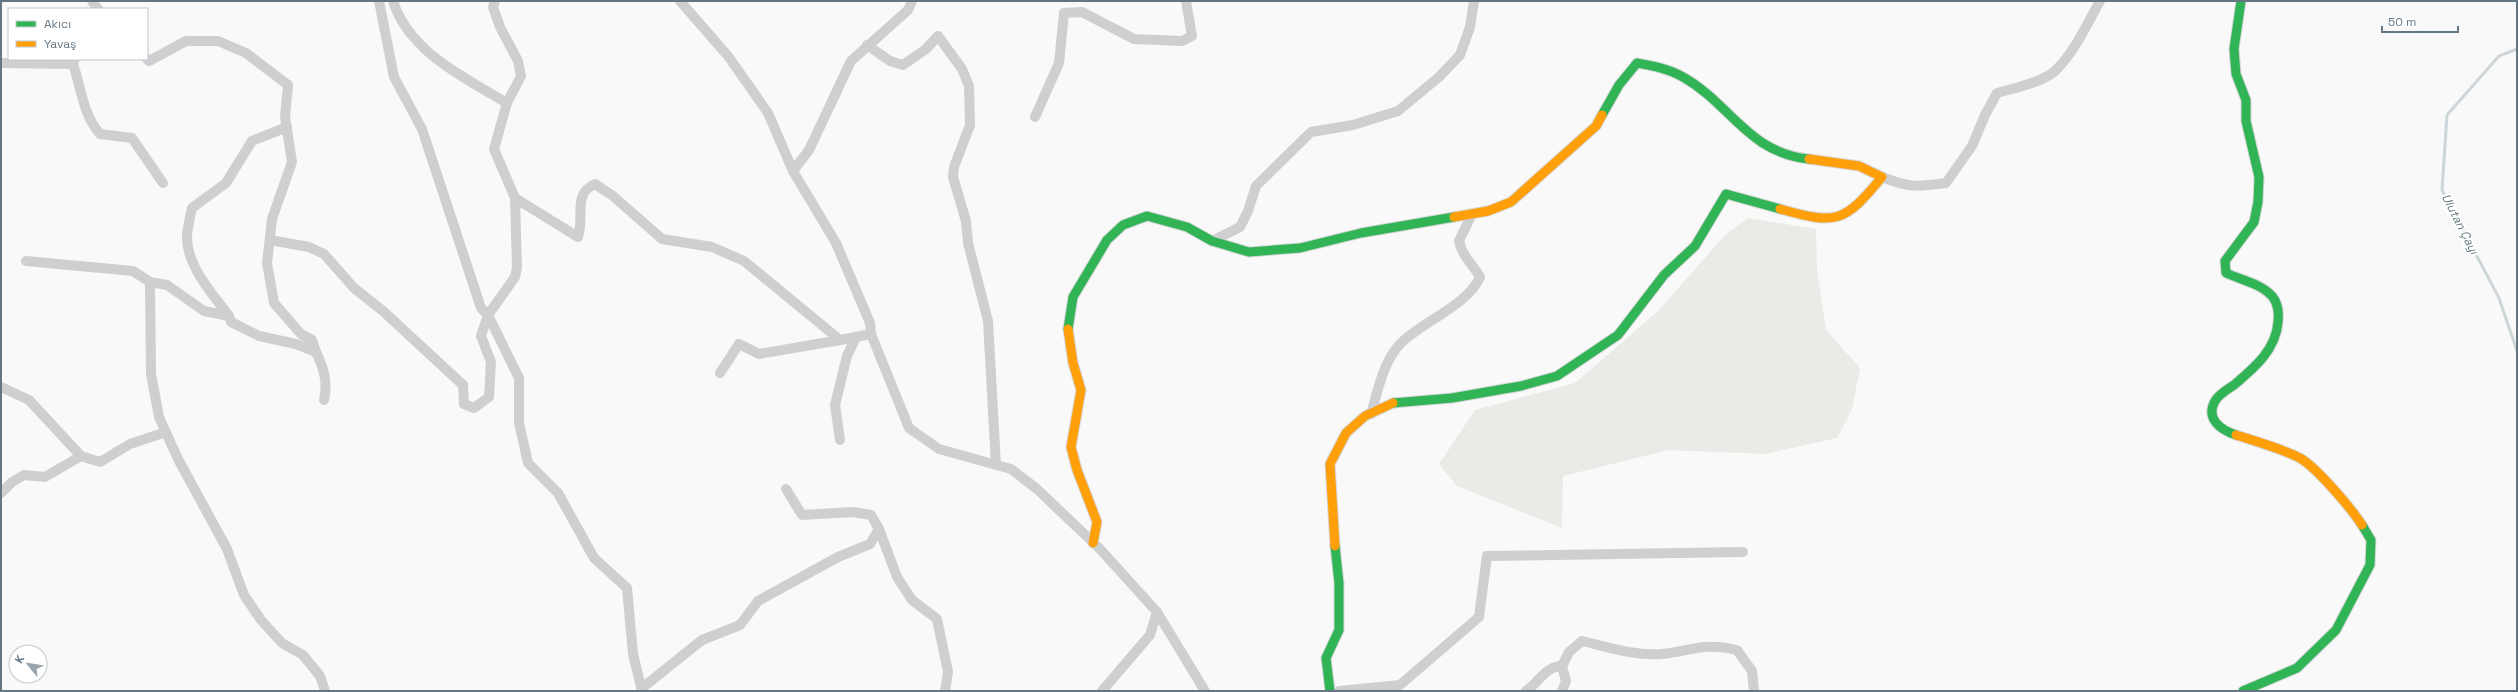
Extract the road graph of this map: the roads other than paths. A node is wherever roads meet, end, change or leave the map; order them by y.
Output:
1 (379, 1) edge
2 (393, 1) edge
3 (495, 1) edge
4 (680, 1) edge
5 (912, 1) edge
6 (1186, 1) edge
7 (1474, 1) edge
8 (2100, 1) edge
9 (2241, 1) edge
10 (867, 45) junction
11 (148, 60) edge
12 (74, 61) edge
13 (1, 63) edge
14 (507, 103) junction
15 (1035, 117) dead end
16 (287, 127) junction
17 (793, 171) junction
18 (1882, 177) junction
19 (162, 183) dead end
20 (516, 198) junction
21 (1472, 214) junction
22 (270, 240) junction
23 (1212, 241) junction
24 (26, 261) dead end
25 (150, 282) junction
26 (488, 315) junction
27 (229, 316) junction
28 (871, 334) junction
29 (856, 337) junction
30 (840, 340) junction
31 (316, 352) junction
32 (720, 373) dead end
33 (1, 387) edge
34 (324, 400) dead end
35 (1371, 414) junction
36 (166, 432) junction
37 (840, 440) dead end
38 (81, 456) junction
39 (996, 465) junction
40 (786, 489) dead end
41 (1, 493) edge
42 (878, 530) junction
43 (1093, 543) junction
44 (1743, 552) dead end
45 (1157, 612) junction
46 (1562, 666) junction
47 (641, 690) edge
48 (325, 691) edge
49 (945, 691) edge
50 (1102, 691) edge
51 (1205, 691) edge
52 (1330, 691) edge
53 (1339, 691) edge
54 (1526, 691) edge
55 (1562, 691) edge
56 (1754, 691) edge
57 (2242, 691) edge

1 - 26 street
2 - 14 street
3 - 14 street
4 - 17 street
5 - 10 street
6 - 15 street
7 - 23 street
8 - 18 street
9 - 57 street
10 - 17 street
10 - 39 street
11 - 16 street
12 - 13 street
12 - 19 street
14 - 20 street
16 - 22 street
16 - 27 street
17 - 28 street
18 - 21 street
18 - 35 street
20 - 26 street
20 - 30 street
21 - 23 street
21 - 35 street
22 - 26 street
22 - 31 street
23 - 43 street
24 - 25 street
25 - 27 street
25 - 36 street
26 - 47 street
27 - 31 street
28 - 29 street
28 - 39 street
29 - 30 street
29 - 37 street
30 - 32 street
31 - 34 street
33 - 38 street
35 - 52 street
36 - 38 street
36 - 48 street
38 - 41 street
39 - 43 street
40 - 42 street
42 - 47 street
42 - 49 street
43 - 45 street
44 - 53 street
45 - 50 street
45 - 51 street
46 - 54 street
46 - 55 street
46 - 56 street

